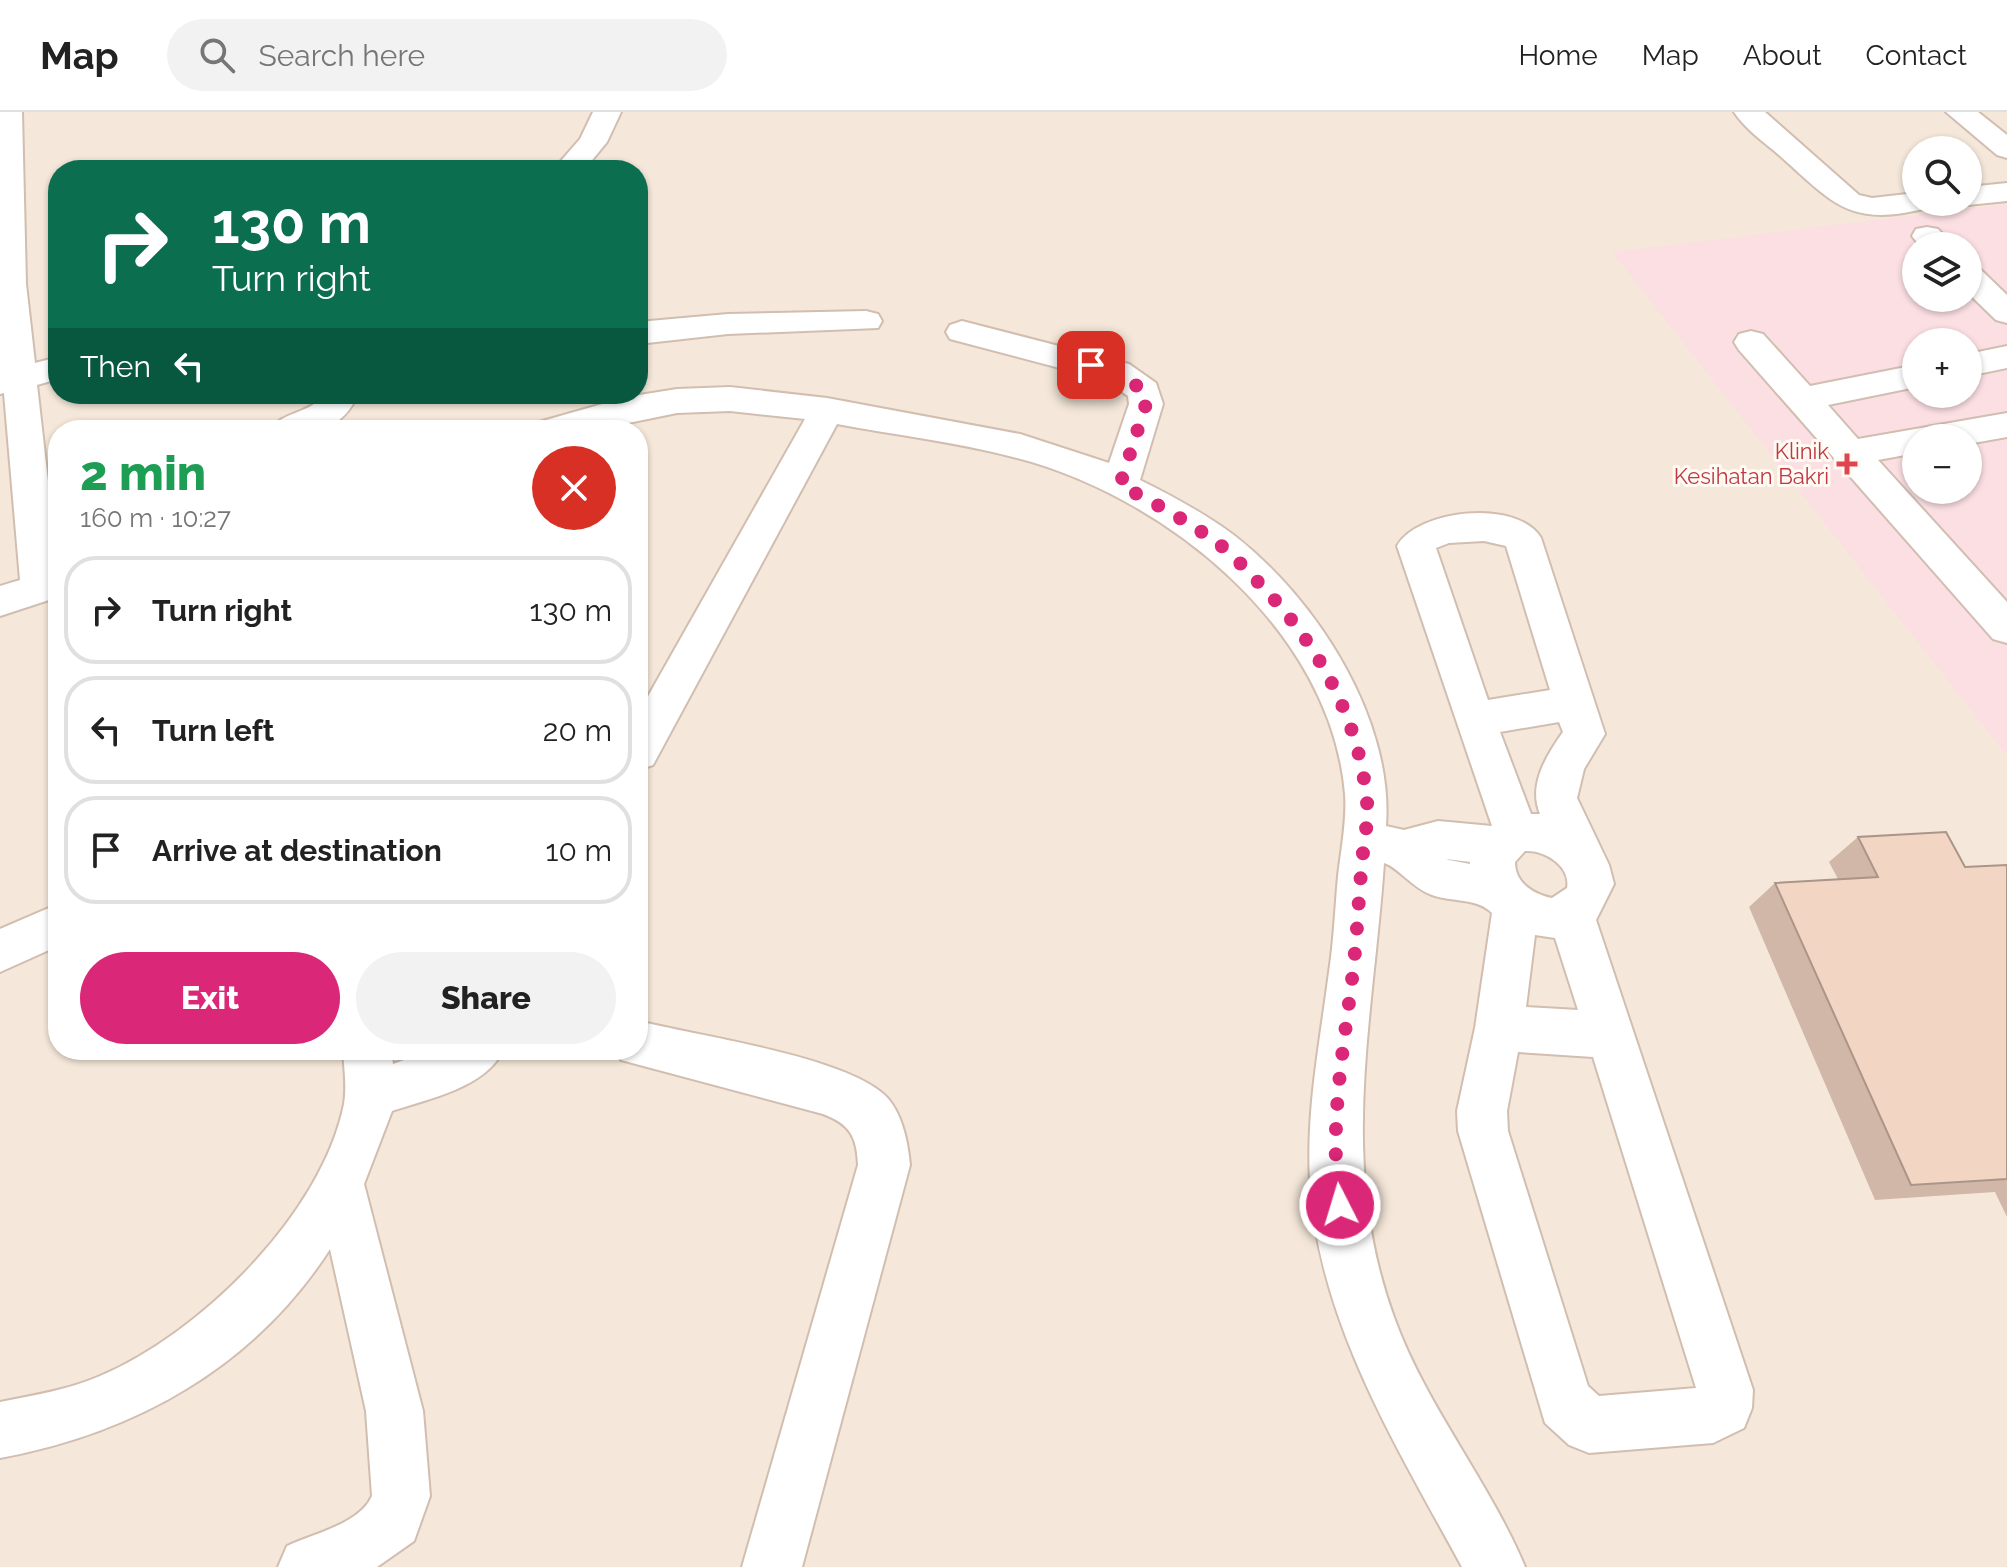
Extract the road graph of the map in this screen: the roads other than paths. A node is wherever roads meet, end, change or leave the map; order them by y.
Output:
1 (8, 112) edge
2 (607, 112) edge
3 (1748, 112) edge
4 (1960, 112) edge
5 (2000, 137) edge
6 (577, 160) edge
7 (2007, 192) edge
8 (1982, 195) edge
9 (1902, 204) edge
10 (1982, 289) edge
11 (2007, 313) edge
12 (866, 321) dead end
13 (648, 332) edge
14 (962, 332) dead end
15 (1751, 342) dead end
16 (2007, 357) edge
17 (1982, 362) edge
18 (48, 371) edge
19 (1902, 379) edge
20 (10, 381) edge
21 (1803, 399) junction
22 (337, 404) edge
23 (827, 410) junction
24 (573, 415) edge
25 (314, 420) edge
26 (2007, 425) edge
27 (1982, 429) edge
28 (1902, 444) edge
29 (1851, 453) junction
30 (1120, 485) junction
31 (30, 506) edge
32 (48, 582) edge
33 (48, 586) edge
34 (0, 601) edge
35 (2007, 628) edge
36 (1574, 703) junction
37 (1474, 719) junction
38 (648, 735) edge
39 (1364, 839) junction
40 (1578, 853) junction
41 (1506, 868) junction
42 (1571, 915) junction
43 (48, 929) edge
44 (0, 951) edge
45 (1499, 1028) junction
46 (1607, 1035) junction
47 (648, 1047) edge
48 (460, 1060) edge
49 (368, 1072) edge
50 (339, 1186) junction
51 (0, 1430) edge
52 (308, 1567) edge
53 (772, 1567) edge
54 (1495, 1567) edge

1 - 20 street
2 - 6 street
3 - 9 street
4 - 5 street
7 - 8 street
10 - 11 street
12 - 13 street
14 - 30 street
15 - 21 street
16 - 17 street
18 - 20 street
19 - 21 street
20 - 31 street
21 - 29 street
22 - 25 street
23 - 24 street
23 - 30 street
23 - 38 street
26 - 27 street
28 - 29 street
29 - 35 street
30 - 39 street
31 - 32 street
33 - 34 street
36 - 37 street
36 - 37 street
36 - 40 street
37 - 41 street
39 - 41 street
39 - 54 street
40 - 41 street
40 - 42 street
41 - 42 street
41 - 45 street
42 - 46 street
43 - 44 street
45 - 46 street
45 - 46 street
47 - 53 street
48 - 49 street
49 - 50 street
50 - 51 street
50 - 52 street

